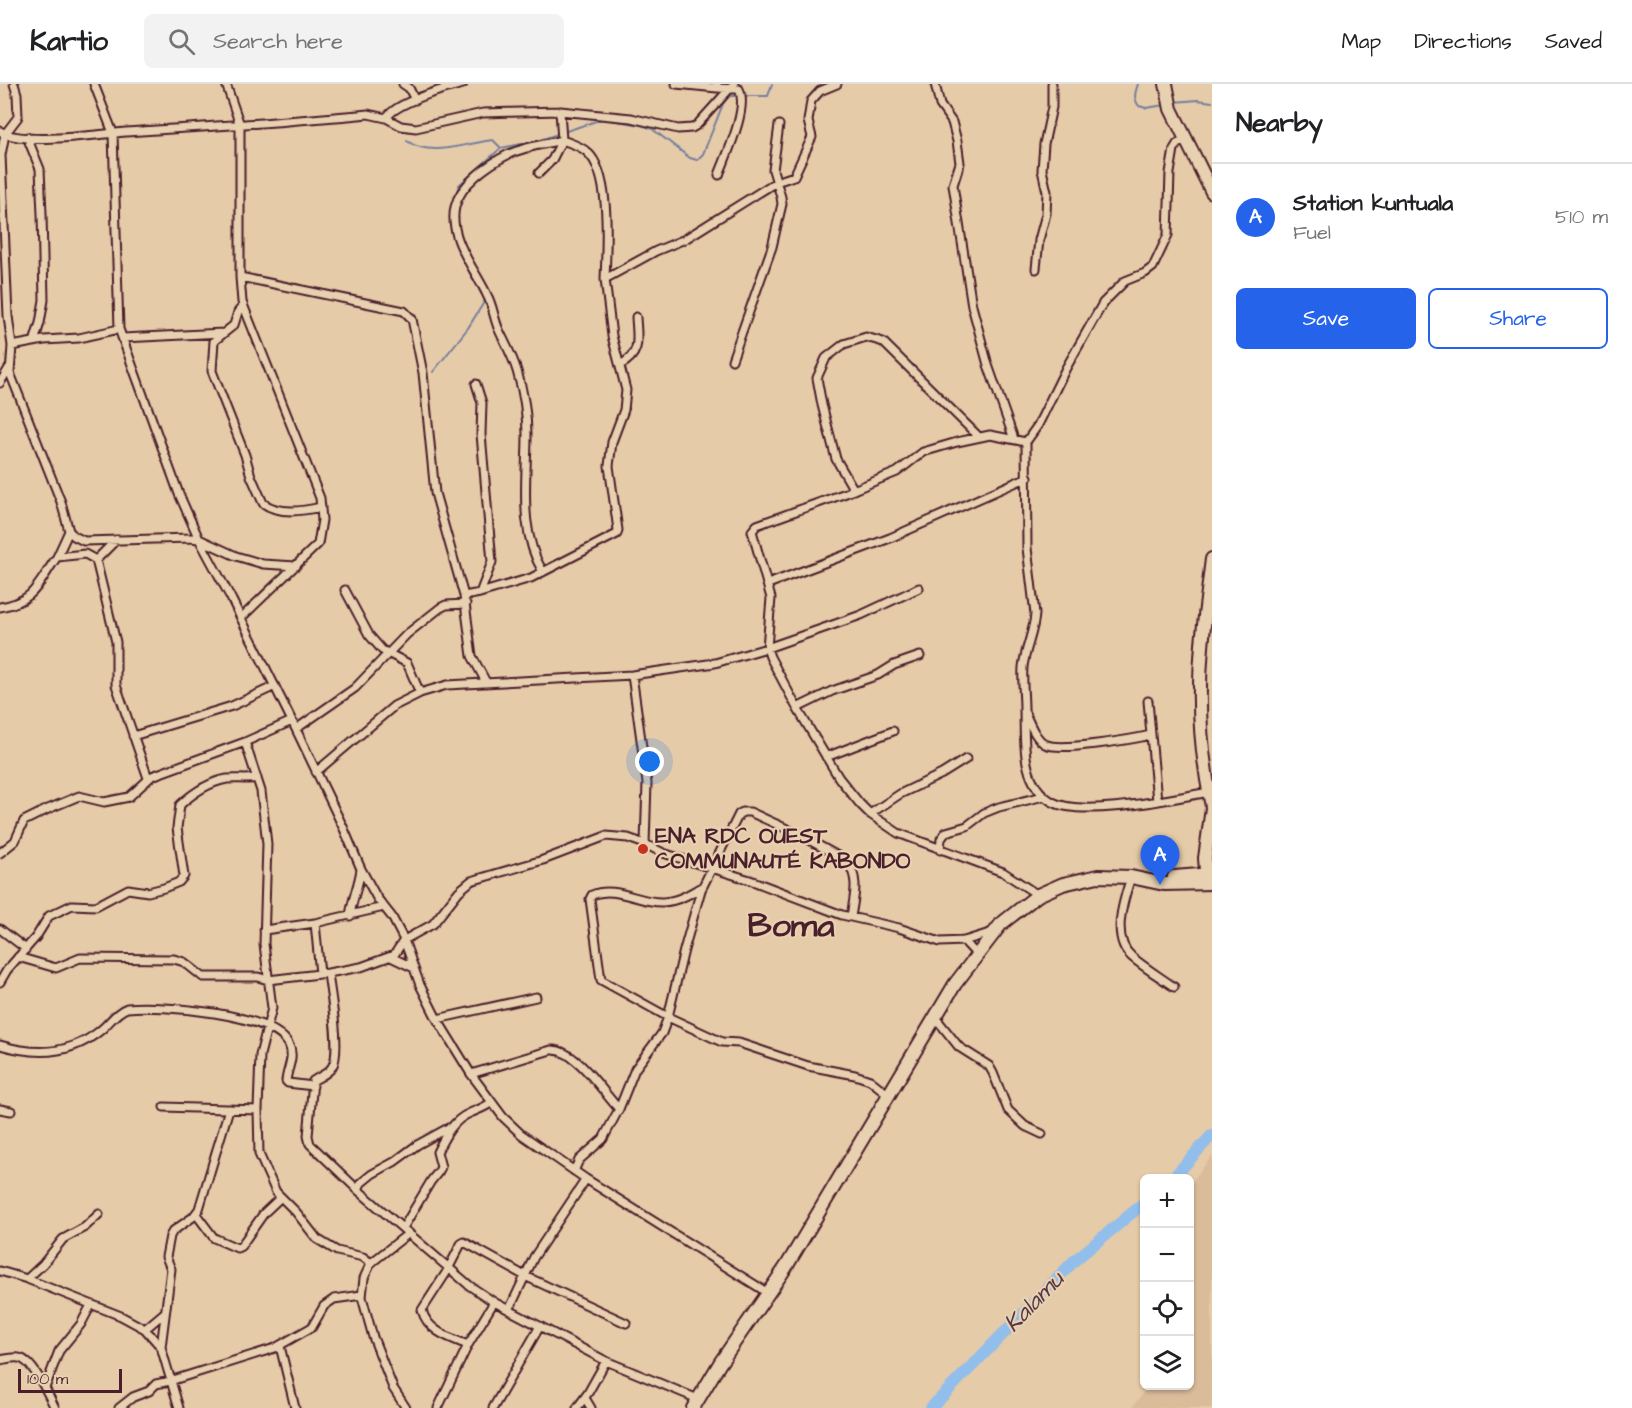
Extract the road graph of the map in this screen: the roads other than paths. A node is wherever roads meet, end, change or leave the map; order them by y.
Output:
1 (14, 84) edge
2 (94, 84) edge
3 (226, 84) edge
4 (403, 84) edge
5 (463, 84) edge
6 (676, 84) edge
7 (837, 84) edge
8 (935, 84) edge
9 (1052, 84) edge
10 (717, 86) edge
11 (732, 86) edge
12 (1167, 90) edge
13 (415, 100) junction
14 (560, 111) junction
15 (386, 118) junction
16 (240, 125) junction
17 (779, 125) dead end
18 (2, 132) edge
19 (113, 133) junction
20 (562, 136) junction
21 (27, 137) junction
22 (1186, 140) junction
23 (539, 173) dead end
24 (719, 175) dead end
25 (776, 182) junction
26 (1, 191) edge
27 (1212, 192) edge
28 (1036, 269) dead end
29 (240, 277) junction
30 (605, 279) junction
31 (243, 306) junction
32 (636, 317) dead end
33 (119, 329) junction
34 (223, 333) junction
35 (123, 338) junction
36 (34, 342) junction
37 (12, 346) junction
38 (732, 360) dead end
39 (620, 365) junction
40 (9, 367) junction
41 (0, 383) edge
42 (476, 384) dead end
43 (978, 436) junction
44 (1014, 439) junction
45 (1026, 442) junction
46 (1028, 477) junction
47 (854, 490) junction
48 (321, 507) junction
49 (69, 531) junction
50 (199, 539) junction
51 (116, 540) junction
52 (57, 557) junction
53 (1212, 559) edge
54 (96, 560) junction
55 (296, 566) junction
56 (543, 572) junction
57 (768, 584) junction
58 (919, 588) dead end
59 (345, 590) dead end
60 (480, 593) junction
61 (464, 596) junction
62 (466, 604) junction
63 (0, 607) edge
64 (241, 618) junction
65 (767, 648) junction
66 (388, 654) junction
67 (920, 656) dead end
68 (632, 675) junction
69 (486, 682) junction
70 (275, 686) junction
71 (420, 693) junction
72 (1148, 701) dead end
73 (796, 708) junction
74 (1024, 712) junction
75 (292, 721) junction
76 (296, 729) junction
77 (893, 731) dead end
78 (1151, 735) junction
79 (133, 736) junction
80 (245, 742) junction
81 (826, 757) junction
82 (966, 759) dead end
83 (316, 772) junction
84 (148, 778) junction
85 (257, 778) junction
86 (1209, 792) junction
87 (1044, 796) junction
88 (1157, 801) junction
89 (1212, 807) edge
90 (870, 814) junction
91 (645, 844) junction
92 (940, 850) junction
93 (0, 853) edge
94 (1204, 858) junction
95 (361, 869) junction
96 (713, 869) junction
97 (1187, 876) junction
98 (1131, 877) junction
99 (1209, 879) edge
100 (1148, 880) junction
101 (703, 886) junction
102 (1038, 895) junction
103 (384, 907) junction
104 (350, 916) junction
105 (851, 917) junction
106 (315, 923) junction
107 (0, 929) edge
108 (264, 930) junction
109 (993, 932) junction
110 (404, 940) junction
111 (964, 941) junction
112 (26, 949) junction
113 (976, 954) junction
114 (18, 957) junction
115 (391, 957) junction
116 (414, 968) junction
117 (324, 974) junction
118 (268, 980) junction
119 (0, 982) edge
120 (1174, 987) dead end
121 (536, 997) dead end
122 (668, 1017) junction
123 (935, 1017) junction
124 (436, 1019) junction
125 (267, 1026) junction
126 (0, 1045) edge
127 (471, 1074) junction
128 (313, 1086) junction
129 (889, 1095) junction
130 (492, 1102) junction
131 (164, 1107) dead end
132 (0, 1109) edge
133 (229, 1109) junction
134 (619, 1109) junction
135 (258, 1110) junction
136 (11, 1111) dead end
137 (450, 1128) junction
138 (1042, 1134) dead end
139 (574, 1171) junction
140 (586, 1179) junction
141 (358, 1190) junction
142 (281, 1197) junction
143 (196, 1214) junction
144 (99, 1215) dead end
145 (406, 1231) junction
146 (371, 1263) junction
147 (449, 1267) junction
148 (0, 1271) edge
149 (525, 1276) junction
150 (27, 1279) junction
151 (768, 1293) junction
152 (362, 1295) junction
153 (494, 1302) junction
154 (91, 1305) junction
155 (509, 1310) junction
156 (164, 1312) junction
157 (626, 1323) dead end
158 (540, 1326) junction
159 (145, 1329) junction
160 (468, 1345) junction
161 (280, 1346) junction
162 (160, 1347) junction
163 (0, 1360) edge
164 (606, 1361) junction
165 (170, 1381) junction
166 (45, 1388) junction
167 (585, 1398) junction
168 (695, 1404) edge
169 (55, 1408) edge
170 (119, 1408) edge
171 (179, 1408) edge
172 (295, 1408) edge
173 (406, 1408) edge
174 (438, 1408) edge
175 (493, 1408) edge
176 (577, 1408) edge
177 (591, 1408) edge

1 - 18 street
2 - 19 street
3 - 16 street
4 - 13 street
5 - 13 street
6 - 10 street
7 - 25 street
8 - 44 street
9 - 28 street
10 - 11 street
11 - 14 street
11 - 24 street
12 - 22 highway
13 - 15 street
14 - 15 street
14 - 20 street
15 - 16 street
16 - 19 street
16 - 29 street
17 - 25 street
18 - 21 street
18 - 26 street
19 - 21 street
19 - 33 street
20 - 23 street
20 - 30 street
20 - 56 street
21 - 36 street
22 - 27 highway
22 - 45 street
25 - 30 street
25 - 38 street
26 - 37 street
29 - 31 street
29 - 61 street
30 - 39 street
31 - 34 street
31 - 48 street
32 - 39 street
33 - 35 street
33 - 36 street
34 - 35 street
34 - 48 street
35 - 50 street
36 - 37 street
37 - 40 street
39 - 56 street
40 - 41 street
40 - 49 street
42 - 60 street
43 - 44 street
43 - 47 street
43 - 47 street
44 - 45 street
45 - 46 street
46 - 57 street
46 - 74 street
47 - 57 street
48 - 55 street
49 - 51 street
49 - 52 street
50 - 51 street
50 - 55 street
50 - 64 street
51 - 54 street
52 - 54 street
52 - 63 street
53 - 86 highway
54 - 79 street
55 - 64 street
56 - 60 street
57 - 65 street
58 - 65 street
59 - 66 street
60 - 61 street
61 - 62 street
62 - 66 street
62 - 69 street
64 - 70 street
65 - 68 street
65 - 73 street
66 - 71 street
66 - 76 street
67 - 73 street
68 - 69 street
68 - 91 street
69 - 71 street
70 - 75 street
70 - 79 street
71 - 83 street
72 - 78 street
73 - 81 street
74 - 78 street
74 - 87 street
75 - 76 street
75 - 80 street
76 - 83 street
77 - 81 street
78 - 88 street
79 - 84 street
80 - 84 street
80 - 85 street
81 - 90 street
82 - 90 street
83 - 95 street
84 - 93 street
85 - 108 street
85 - 112 street
86 - 88 street
86 - 89 highway
87 - 88 street
87 - 92 street
89 - 94 highway
90 - 92 street
91 - 96 street
91 - 110 street
92 - 102 street
94 - 97 highway
94 - 99 highway
95 - 103 street
95 - 104 street
96 - 101 street
96 - 105 street
96 - 105 street
97 - 99 highway
97 - 100 highway
98 - 100 highway
98 - 102 highway
98 - 120 street
99 - 100 highway
101 - 122 street
101 - 122 street
102 - 109 highway
103 - 104 street
103 - 110 street
104 - 106 street
105 - 111 street
106 - 108 street
106 - 117 street
107 - 112 street
108 - 118 street
109 - 111 street
109 - 113 highway
110 - 115 street
110 - 116 street
111 - 113 street
112 - 114 street
113 - 123 highway
114 - 118 street
114 - 119 street
115 - 116 street
115 - 117 street
116 - 124 street
117 - 118 street
117 - 128 street
118 - 125 street
121 - 124 street
122 - 129 street
122 - 134 street
123 - 129 highway
123 - 138 street
124 - 127 street
125 - 126 street
125 - 128 street
125 - 135 street
127 - 130 street
127 - 134 street
128 - 141 street
129 - 151 highway
130 - 137 street
130 - 139 street
131 - 133 street
132 - 136 street
133 - 135 street
133 - 143 street
134 - 139 street
135 - 142 street
137 - 141 street
137 - 145 street
139 - 140 street
140 - 149 street
140 - 151 street
141 - 145 street
142 - 143 street
142 - 146 street
143 - 156 street
144 - 150 street
145 - 146 street
145 - 147 street
146 - 152 street
147 - 149 street
147 - 153 street
147 - 160 street
148 - 150 street
149 - 155 street
149 - 157 street
150 - 154 street
151 - 168 highway
152 - 161 street
152 - 173 street
153 - 155 street
153 - 160 street
154 - 159 street
154 - 166 street
155 - 158 street
156 - 159 street
156 - 162 street
158 - 164 street
158 - 175 street
159 - 162 street
160 - 174 street
161 - 165 street
161 - 172 street
162 - 165 street
163 - 166 street
164 - 167 street
164 - 168 street
165 - 170 street
165 - 171 street
166 - 169 street
167 - 176 street
167 - 177 street

